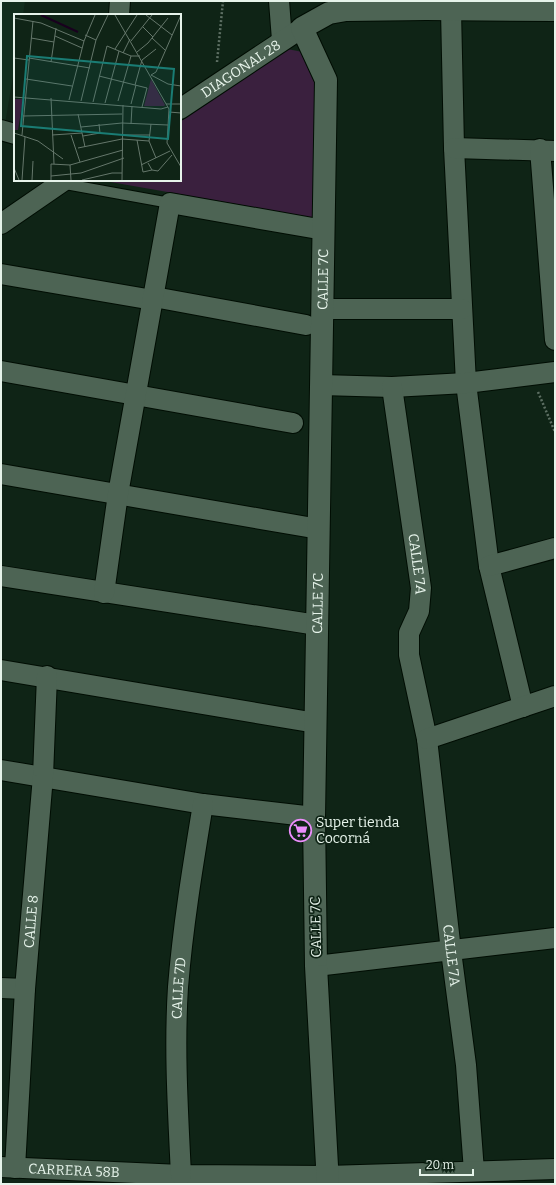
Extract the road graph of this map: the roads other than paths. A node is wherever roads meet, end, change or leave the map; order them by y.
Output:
1 (120, 1) edge
2 (278, 1) edge
3 (346, 5) edge
4 (451, 10) junction
5 (555, 10) edge
6 (119, 14) edge
7 (302, 28) junction
8 (282, 40) junction
9 (181, 107) edge
10 (1, 130) edge
11 (14, 134) edge
12 (454, 148) junction
13 (548, 150) edge
14 (63, 181) edge
15 (170, 203) junction
16 (1, 224) edge
17 (324, 230) junction
18 (1, 274) edge
19 (154, 298) junction
20 (322, 309) junction
21 (462, 309) junction
22 (306, 325) dead end
23 (555, 340) edge
24 (1, 372) edge
25 (555, 372) edge
26 (466, 383) junction
27 (321, 385) junction
28 (392, 387) junction
29 (137, 396) junction
30 (293, 423) dead end
31 (1, 474) edge
32 (118, 494) junction
33 (319, 529) junction
34 (555, 548) edge
35 (489, 566) junction
36 (1, 576) edge
37 (104, 593) junction
38 (317, 625) junction
39 (1, 670) edge
40 (47, 676) junction
41 (555, 696) edge
42 (523, 706) junction
43 (316, 723) junction
44 (427, 739) junction
45 (1, 770) edge
46 (43, 776) junction
47 (203, 804) junction
48 (314, 817) junction
49 (555, 938) edge
50 (451, 951) junction
51 (316, 966) junction
52 (1, 988) edge
53 (25, 990) junction
54 (555, 1169) edge
55 (474, 1171) junction
56 (17, 1172) edge
57 (181, 1175) junction
58 (328, 1180) edge

1 - 6 street
2 - 8 street
3 - 4 street
3 - 7 street
4 - 5 street
4 - 12 street
7 - 8 street, DIAGONAL 28
7 - 17 street, CALLE 7C
8 - 9 street, DIAGONAL 28
10 - 11 street
12 - 13 street
12 - 21 street
13 - 23 street
14 - 15 lane
14 - 16 street
15 - 17 street
15 - 19 street
17 - 20 street, CALLE 7C
18 - 19 street
19 - 22 street
19 - 29 street
20 - 21 street
20 - 27 street, CALLE 7C
21 - 26 street
24 - 29 street
25 - 26 street
26 - 28 street
26 - 35 street
27 - 28 street
27 - 33 street, CALLE 7C
28 - 44 street, CALLE 7A
29 - 30 street
29 - 32 street
31 - 32 street
32 - 33 street
32 - 37 street
33 - 38 street, CALLE 7C
34 - 35 street
35 - 42 street
36 - 37 street
37 - 38 street
38 - 43 street, CALLE 7C
39 - 40 street
40 - 43 street
40 - 46 street, CALLE 8
41 - 42 street
42 - 44 street
43 - 48 street, CALLE 7C
44 - 50 street, CALLE 7A
45 - 46 street
46 - 47 street
46 - 53 street, CALLE 8
47 - 48 street
47 - 57 street, CALLE 7D
48 - 51 street, CALLE 7C
49 - 50 street
50 - 51 street
50 - 55 street, CALLE 7A
51 - 58 street, CALLE 7C
52 - 53 street
53 - 56 street, CALLE 8
54 - 55 street, CARRERA 58B
55 - 58 street, CARRERA 58B
56 - 57 street, CARRERA 58B
57 - 58 street, CARRERA 58B

